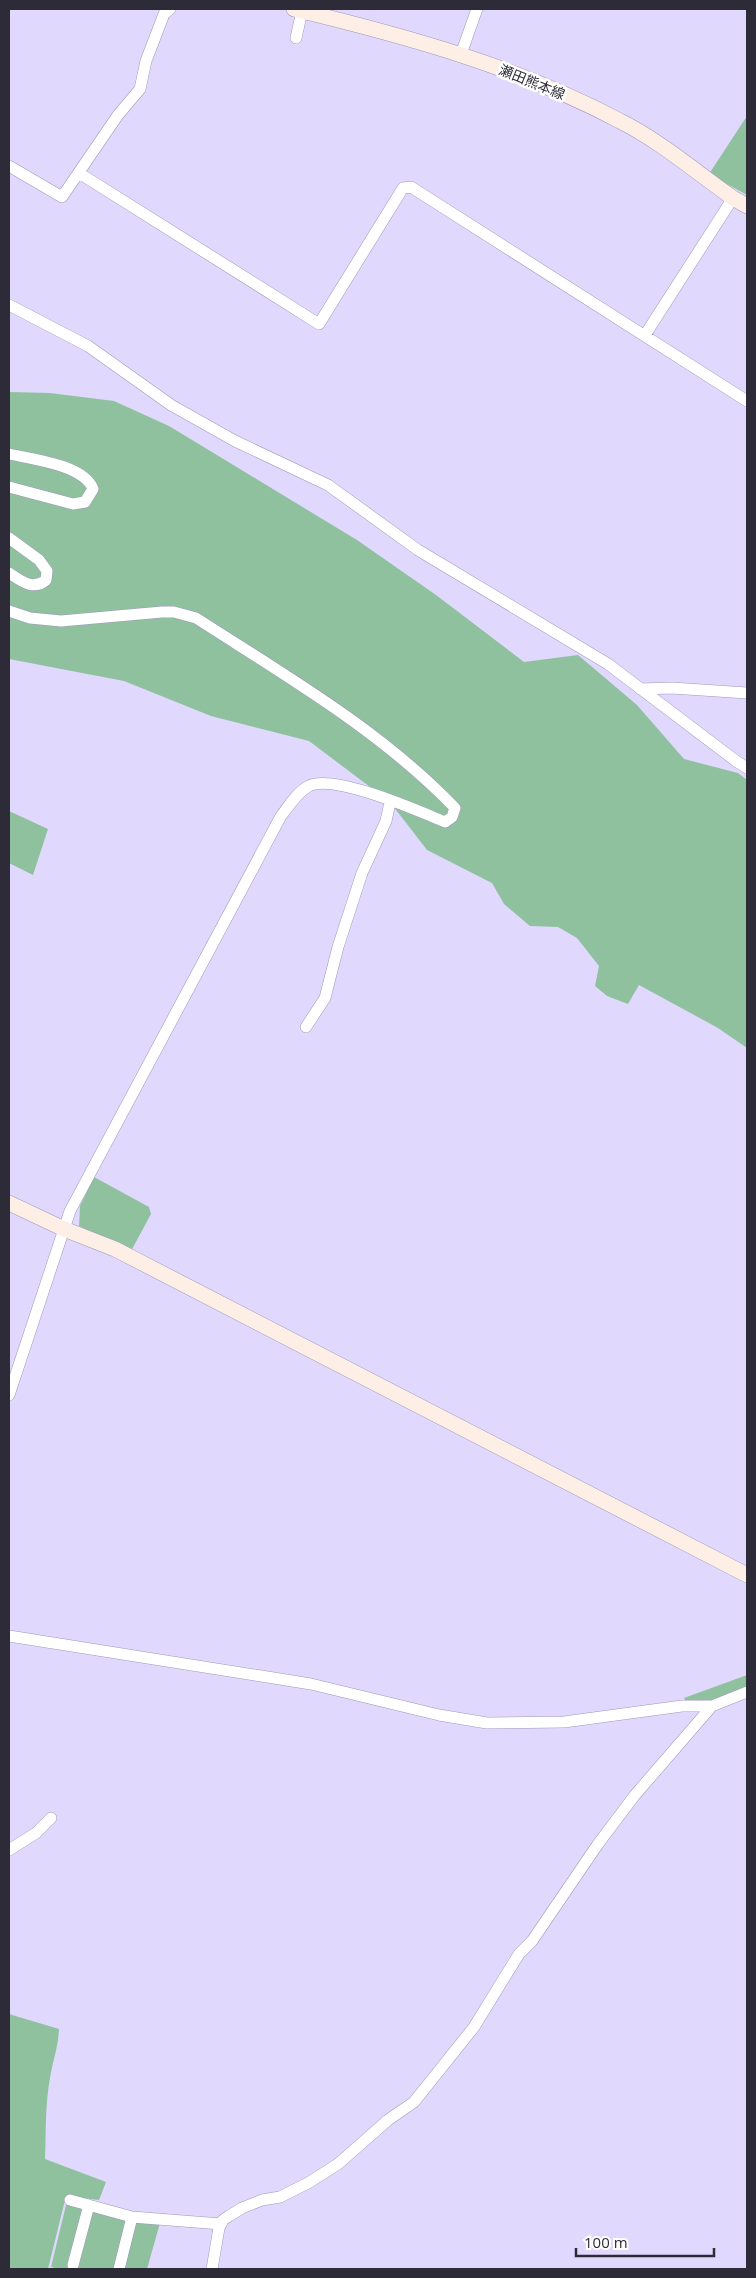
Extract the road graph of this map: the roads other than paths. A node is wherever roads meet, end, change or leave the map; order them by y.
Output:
1 (170, 9) edge
2 (477, 9) edge
3 (298, 10) edge
4 (296, 38) dead end
5 (460, 54) junction
6 (9, 166) edge
7 (79, 173) junction
8 (733, 198) junction
9 (747, 206) edge
10 (9, 305) edge
11 (645, 334) junction
12 (747, 401) edge
13 (9, 454) edge
14 (9, 487) edge
15 (9, 538) edge
16 (9, 573) edge
17 (9, 611) edge
18 (640, 689) junction
19 (747, 693) edge
20 (747, 768) edge
21 (390, 802) junction
22 (306, 1027) dead end
23 (9, 1204) edge
24 (64, 1229) junction
25 (9, 1395) edge
26 (747, 1574) edge
27 (9, 1636) edge
28 (747, 1692) edge
29 (712, 1706) junction
30 (50, 1818) dead end
31 (9, 1850) edge
32 (70, 2200) dead end
33 (89, 2205) junction
34 (132, 2217) junction
35 (221, 2224) junction
36 (73, 2265) dead end
37 (119, 2269) edge
38 (212, 2269) edge

1 - 7 street
2 - 5 street
3 - 4 street
3 - 5 street, 瀬田熊本線
5 - 8 street, 瀬田熊本線
6 - 7 street
7 - 11 street
8 - 9 street, 瀬田熊本線
8 - 11 street
10 - 18 street
11 - 12 street
13 - 14 street
15 - 16 street
17 - 21 street
18 - 19 street
18 - 20 street
21 - 22 street
21 - 24 street
23 - 24 street
24 - 25 street
24 - 26 street
27 - 29 street
28 - 29 street
29 - 35 street
30 - 31 street
32 - 33 street
33 - 34 street
33 - 36 street
34 - 35 street
34 - 37 street
35 - 38 street

